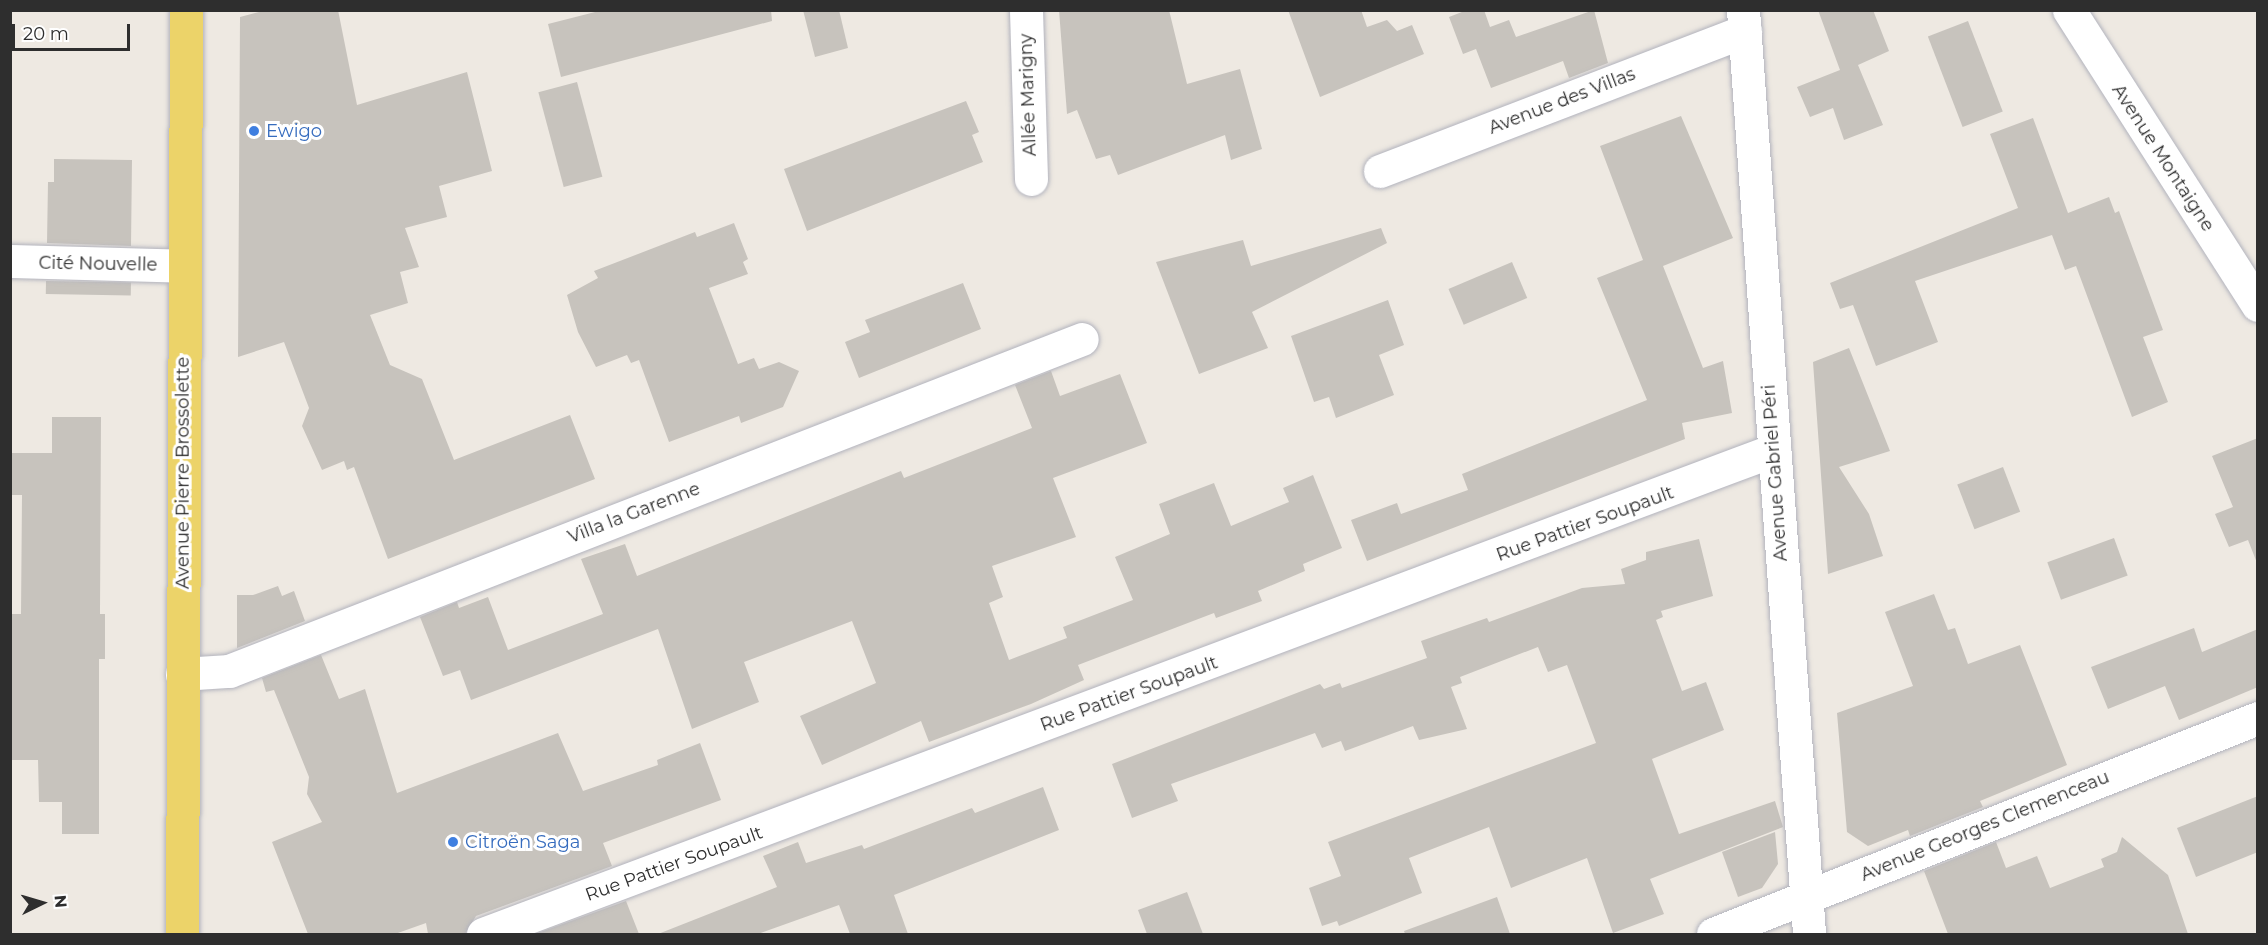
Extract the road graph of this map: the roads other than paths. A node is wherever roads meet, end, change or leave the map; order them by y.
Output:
1 (186, 10) edge
2 (1026, 10) edge
3 (2069, 10) edge
4 (1744, 21) edge
5 (1380, 171) dead end
6 (1031, 179) dead end
7 (10, 261) edge
8 (185, 266) junction
9 (2258, 305) edge
10 (1082, 339) dead end
11 (1774, 450) junction
12 (182, 674) junction
13 (2258, 718) edge
14 (1807, 897) junction
15 (183, 934) edge
16 (483, 934) edge
17 (1713, 934) edge
18 (1809, 934) edge

1 - 8 main road, Avenue Pierre Brossolette
2 - 6 street, Allée Marigny
3 - 9 street, Avenue Montaigne
4 - 5 street, Avenue des Villas
4 - 11 street, Avenue Gabriel Péri
7 - 8 street, Cité Nouvelle
8 - 12 main road, Avenue Pierre Brossolette
10 - 12 street, Villa la Garenne
11 - 14 street, Avenue Gabriel Péri
11 - 16 street, Rue Pattier Soupault
12 - 15 main road, Avenue Pierre Brossolette
13 - 14 street, Avenue Georges Clemenceau
14 - 17 street, Avenue Georges Clemenceau
14 - 18 street, Avenue Gabriel Péri

